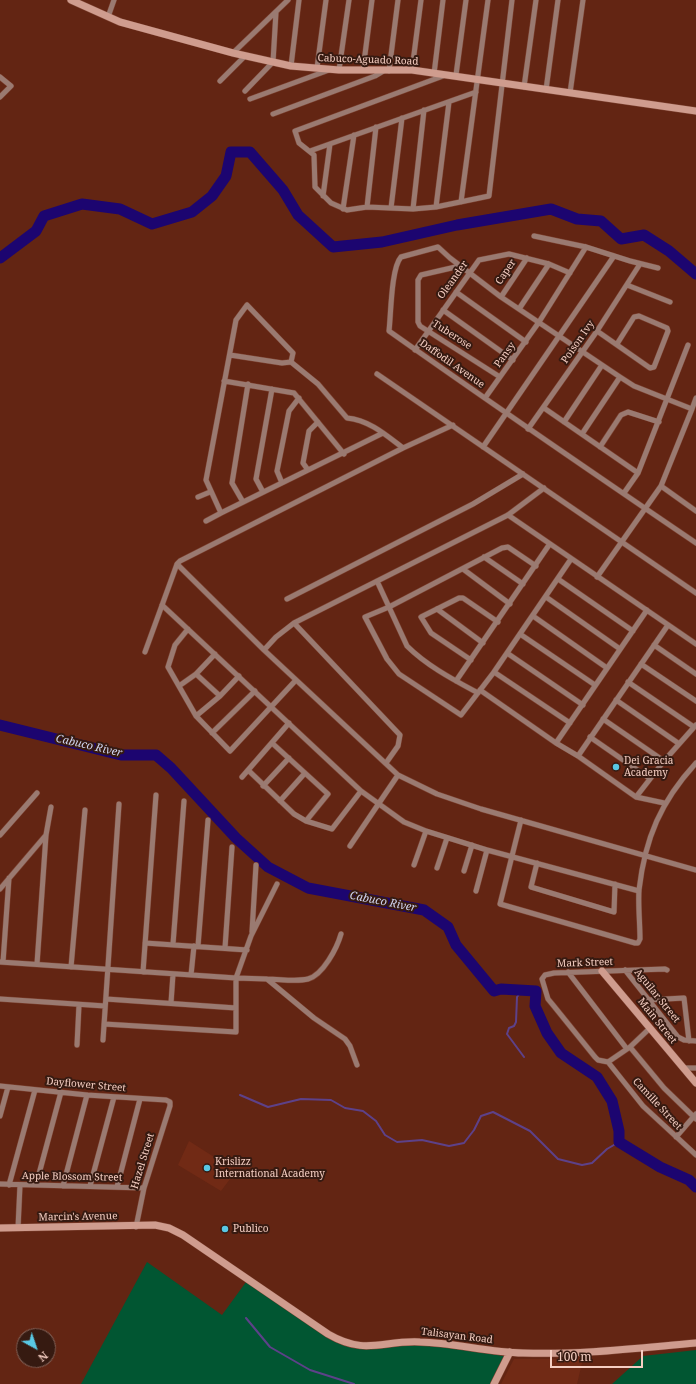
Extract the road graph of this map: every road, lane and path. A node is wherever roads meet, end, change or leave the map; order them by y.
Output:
1 (71, 0) edge
2 (114, 0) edge
3 (288, 0) edge
4 (299, 0) edge
5 (326, 0) edge
6 (348, 0) edge
7 (372, 0) edge
8 (398, 0) edge
9 (420, 0) edge
10 (443, 0) edge
11 (466, 0) edge
12 (488, 0) edge
13 (512, 0) edge
14 (536, 0) edge
15 (558, 0) edge
16 (583, 0) edge
17 (276, 12) junction
18 (108, 17) junction
19 (232, 53) junction
20 (245, 56) junction
21 (273, 62) junction
22 (290, 66) junction
23 (317, 68) junction
24 (331, 69) junction
25 (339, 70) junction
26 (363, 70) junction
27 (387, 70) junction
28 (412, 70) junction
29 (434, 74) junction
30 (456, 75) junction
31 (443, 76) junction
32 (0, 77) edge
33 (477, 80) junction
34 (220, 81) dead end
35 (501, 83) junction
36 (524, 87) junction
37 (546, 90) junction
38 (245, 91) dead end
39 (476, 92) junction
40 (570, 93) junction
41 (0, 97) edge
42 (250, 99) dead end
43 (449, 102) junction
44 (424, 110) junction
45 (696, 111) edge
46 (273, 114) dead end
47 (402, 118) junction
48 (376, 127) junction
49 (354, 135) junction
50 (330, 144) junction
51 (310, 151) junction
52 (323, 196) junction
53 (461, 202) junction
54 (367, 207) junction
55 (436, 207) junction
56 (391, 208) junction
57 (343, 209) junction
58 (413, 209) junction
59 (534, 236) dead end
60 (586, 247) junction
61 (614, 256) junction
62 (527, 258) junction
63 (549, 264) junction
64 (640, 264) junction
65 (460, 266) junction
66 (658, 268) dead end
67 (469, 273) junction
68 (570, 273) junction
69 (627, 285) junction
70 (456, 292) junction
71 (501, 297) junction
72 (670, 302) dead end
73 (519, 309) junction
74 (443, 310) junction
75 (539, 322) junction
76 (429, 331) junction
77 (597, 331) junction
78 (561, 336) junction
79 (526, 342) junction
80 (617, 344) junction
81 (688, 346) dead end
82 (415, 350) junction
83 (582, 351) junction
84 (230, 355) junction
85 (512, 360) junction
86 (291, 362) junction
87 (602, 365) junction
88 (377, 374) dead end
89 (500, 377) junction
90 (620, 377) junction
91 (224, 381) junction
92 (248, 384) junction
93 (272, 389) junction
94 (299, 398) junction
95 (485, 398) junction
96 (668, 398) junction
97 (696, 398) edge
98 (544, 408) junction
99 (692, 409) junction
100 (507, 414) junction
101 (318, 422) junction
102 (564, 422) junction
103 (659, 422) junction
104 (453, 426) junction
105 (528, 429) junction
106 (383, 433) junction
107 (582, 434) junction
108 (483, 447) junction
109 (600, 447) junction
110 (403, 448) junction
111 (344, 454) junction
112 (308, 470) junction
113 (638, 473) junction
114 (523, 474) junction
115 (282, 483) junction
116 (661, 486) junction
117 (544, 488) junction
118 (210, 492) junction
119 (263, 492) junction
120 (624, 493) junction
121 (198, 498) dead end
122 (243, 502) junction
123 (645, 508) junction
124 (696, 511) edge
125 (221, 513) junction
126 (508, 515) junction
127 (206, 521) dead end
128 (623, 542) junction
129 (696, 543) edge
130 (550, 545) junction
131 (484, 557) junction
132 (571, 559) junction
133 (177, 564) junction
134 (536, 566) junction
135 (463, 569) junction
136 (597, 577) junction
137 (558, 579) junction
138 (377, 581) junction
139 (523, 584) junction
140 (696, 593) edge
141 (546, 597) junction
142 (287, 599) dead end
143 (510, 604) junction
144 (162, 605) junction
145 (389, 607) junction
146 (436, 609) junction
147 (647, 610) junction
148 (533, 616) junction
149 (498, 622) junction
150 (294, 623) junction
151 (668, 625) junction
152 (188, 629) junction
153 (632, 631) junction
154 (520, 634) junction
155 (483, 643) junction
156 (696, 644) edge
157 (654, 645) junction
158 (620, 649) junction
159 (264, 650) junction
160 (144, 652) dead end
161 (507, 653) junction
162 (215, 654) junction
163 (471, 660) junction
164 (641, 664) junction
165 (607, 668) junction
166 (494, 672) junction
167 (196, 674) junction
168 (696, 674) edge
169 (239, 676) junction
170 (296, 680) junction
171 (456, 681) junction
172 (628, 682) junction
173 (595, 685) junction
174 (179, 686) junction
175 (255, 691) junction
176 (479, 692) junction
177 (220, 696) junction
178 (616, 700) junction
179 (696, 701) edge
180 (583, 705) junction
181 (272, 706) junction
182 (196, 716) junction
183 (603, 719) junction
184 (290, 723) junction
185 (570, 723) junction
186 (695, 726) edge
187 (212, 733) junction
188 (590, 737) junction
189 (272, 743) junction
190 (556, 743) junction
191 (678, 744) junction
192 (578, 756) junction
193 (289, 758) junction
194 (664, 761) junction
195 (696, 763) edge
196 (386, 764) junction
197 (248, 770) junction
198 (305, 773) junction
199 (398, 775) junction
200 (242, 777) dead end
201 (649, 778) junction
202 (263, 786) junction
203 (361, 791) junction
204 (37, 793) dead end
205 (156, 795) dead end
206 (636, 797) junction
207 (184, 801) dead end
208 (280, 801) junction
209 (664, 803) junction
210 (119, 804) dead end
211 (378, 805) junction
212 (51, 807) dead end
213 (85, 810) dead end
214 (208, 820) dead end
215 (521, 820) junction
216 (306, 822) junction
217 (426, 831) junction
218 (0, 835) edge
219 (46, 835) junction
220 (447, 838) junction
221 (472, 845) junction
222 (350, 846) dead end
223 (232, 847) dead end
224 (487, 850) junction
225 (646, 855) junction
226 (512, 856) junction
227 (537, 863) junction
228 (256, 865) dead end
229 (414, 866) dead end
230 (437, 868) dead end
231 (696, 870) edge
232 (464, 871) dead end
233 (9, 878) junction
234 (277, 884) dead end
235 (615, 884) junction
236 (0, 889) edge
237 (476, 891) dead end
238 (639, 891) junction
239 (340, 934) dead end
240 (252, 936) junction
241 (145, 942) junction
242 (173, 944) junction
243 (196, 946) junction
244 (225, 948) junction
245 (247, 950) junction
246 (1, 962) edge
247 (37, 964) junction
248 (71, 967) junction
249 (109, 969) junction
250 (625, 970) junction
251 (667, 970) dead end
252 (602, 971) junction
253 (143, 972) junction
254 (568, 972) junction
255 (173, 974) junction
256 (191, 975) junction
257 (236, 978) junction
258 (267, 979) junction
259 (0, 999) edge
260 (106, 999) junction
261 (648, 1000) junction
262 (171, 1003) junction
263 (79, 1005) junction
264 (105, 1006) junction
265 (236, 1008) junction
266 (104, 1024) junction
267 (650, 1028) junction
268 (102, 1040) dead end
269 (689, 1041) junction
270 (696, 1041) edge
271 (77, 1045) dead end
272 (628, 1048) junction
273 (608, 1062) junction
274 (357, 1065) dead end
275 (682, 1068) junction
276 (696, 1068) edge
277 (696, 1084) edge
278 (0, 1086) edge
279 (8, 1087) junction
280 (35, 1090) junction
281 (60, 1092) junction
282 (87, 1095) junction
283 (114, 1097) junction
284 (140, 1099) junction
285 (170, 1102) joint
286 (0, 1116) edge
287 (695, 1117) edge
288 (676, 1137) junction
289 (696, 1155) edge
290 (0, 1184) edge
291 (9, 1185) junction
292 (20, 1185) junction
293 (36, 1185) junction
294 (63, 1186) junction
295 (90, 1186) junction
296 (117, 1187) junction
297 (144, 1188) junction
298 (155, 1225) joint
299 (136, 1227) junction
300 (0, 1228) edge
301 (18, 1228) junction
302 (696, 1343) edge
303 (510, 1352) junction
304 (494, 1384) edge

1 - 18 street, Cabuco-Aguado Road
2 - 18 street
3 - 17 street
4 - 22 street
5 - 23 street
6 - 25 street
7 - 26 street
8 - 27 street
9 - 28 street
10 - 29 street
11 - 30 street
12 - 33 street
13 - 35 street
14 - 36 street
15 - 37 street
16 - 40 street
17 - 19 street
17 - 21 street
18 - 19 street, Cabuco-Aguado Road
19 - 20 street, Cabuco-Aguado Road
20 - 21 street, Cabuco-Aguado Road
20 - 34 street
21 - 22 street, Cabuco-Aguado Road
21 - 38 street
22 - 23 street, Cabuco-Aguado Road
23 - 24 street, Cabuco-Aguado Road
24 - 25 street, Cabuco-Aguado Road
24 - 42 street
25 - 26 street, Cabuco-Aguado Road
26 - 27 street, Cabuco-Aguado Road
27 - 28 street, Cabuco-Aguado Road
27 - 46 street
28 - 29 street, Cabuco-Aguado Road
29 - 31 street, Cabuco-Aguado Road
30 - 31 street, Cabuco-Aguado Road
30 - 33 street, Cabuco-Aguado Road
31 - 51 street
32 - 41 street
33 - 35 street, Cabuco-Aguado Road
33 - 39 street
35 - 36 street, Cabuco-Aguado Road
35 - 53 street
36 - 37 street, Cabuco-Aguado Road
37 - 40 street, Cabuco-Aguado Road
39 - 43 street
39 - 53 street
40 - 45 street, Cabuco-Aguado Road
43 - 44 street
43 - 55 street
44 - 47 street
44 - 58 street
47 - 48 street
47 - 56 street
48 - 49 street
48 - 54 street
49 - 50 street
49 - 57 street
50 - 51 street
50 - 52 street
51 - 52 street
52 - 57 street
53 - 55 street
54 - 56 street
54 - 57 street
55 - 58 street
56 - 58 street
59 - 60 street
60 - 61 street
60 - 68 street, Pansy
61 - 64 street
61 - 78 street
62 - 63 street, Oleander
62 - 67 street, Oleander
62 - 71 street, Caper
63 - 68 street, Oleander
63 - 73 street
64 - 66 street
64 - 69 street, Poison Ivy
65 - 67 street
65 - 76 street, Tuberose
65 - 82 street, Daffodil Avenue
67 - 70 street, Oleander
67 - 71 street
68 - 75 street, Pansy
69 - 72 street
69 - 77 street, Poison Ivy
70 - 74 street, Oleander
70 - 79 street
71 - 73 street
73 - 75 street
74 - 76 street, Oleander
74 - 85 street
75 - 78 street
75 - 79 street, Pansy
76 - 82 street, Oleander
76 - 89 street, Tuberose
77 - 80 street
77 - 83 street, Poison Ivy
78 - 83 street
78 - 100 street
79 - 85 street, Pansy
80 - 80 street
81 - 96 street
82 - 95 street, Daffodil Avenue
83 - 87 street
83 - 98 street, Poison Ivy
84 - 86 street
84 - 86 street
84 - 91 street
85 - 89 street, Pansy
86 - 106 street
87 - 90 street
87 - 102 street
88 - 104 street
89 - 95 street, Pansy
90 - 96 street
90 - 107 street
91 - 92 street
91 - 118 street
92 - 93 street
92 - 122 street
93 - 94 street
93 - 119 street
94 - 101 street
94 - 115 street
95 - 100 street, Daffodil Avenue
96 - 99 street
96 - 103 street
97 - 99 street
98 - 102 street
98 - 105 street, Poison Ivy
99 - 116 street
100 - 105 street, Daffodil Avenue
100 - 108 street
101 - 111 street
101 - 112 street
102 - 107 street
103 - 109 street
103 - 113 street
104 - 108 street
104 - 110 street
105 - 120 street, Daffodil Avenue
106 - 110 street
106 - 111 street
107 - 109 street
108 - 114 street
109 - 113 street
110 - 133 street
111 - 112 street
112 - 115 street
113 - 120 street
114 - 117 street
114 - 142 street
115 - 119 street
116 - 123 street
116 - 124 street
117 - 126 street
117 - 128 street
118 - 121 street
118 - 125 street
119 - 122 street
120 - 123 street, Daffodil Avenue
122 - 125 street
123 - 128 street
123 - 129 street, Daffodil Avenue
125 - 127 street
126 - 130 street
126 - 138 street
128 - 136 street
128 - 140 street
130 - 132 street
130 - 134 street
131 - 134 street
131 - 135 street
131 - 139 street
132 - 136 street
132 - 137 street
133 - 144 street
133 - 159 street
134 - 139 street
135 - 143 street
135 - 145 street
136 - 147 street
137 - 141 street
137 - 153 street
138 - 145 street
138 - 150 street
139 - 143 street
141 - 148 street
141 - 158 street
143 - 149 street
144 - 152 street
144 - 160 street
145 - 171 street
145 - 176 street
146 - 149 street
146 - 155 street
146 - 163 street
147 - 151 street
147 - 153 street
148 - 154 street
148 - 165 street
149 - 155 street
150 - 159 street
150 - 196 street
151 - 156 street
151 - 157 street
152 - 162 street
152 - 174 street
153 - 158 street
154 - 161 street
154 - 173 street
155 - 163 street
157 - 164 street
157 - 168 street
158 - 165 street
159 - 170 street
161 - 166 street
161 - 180 street
162 - 167 street
162 - 169 street
163 - 171 street
164 - 172 street
164 - 179 street
165 - 173 street
166 - 176 street
166 - 185 street
167 - 174 street
167 - 177 street
169 - 175 street
169 - 177 street
170 - 181 street
170 - 196 street
171 - 176 street
172 - 178 street
172 - 186 street
173 - 180 street
174 - 182 street
175 - 181 street
175 - 187 street
176 - 190 street
177 - 182 street
178 - 183 street
178 - 191 street
180 - 185 street
181 - 184 street
181 - 187 street
182 - 187 street
183 - 188 street
183 - 194 street
184 - 189 street
184 - 203 street
185 - 190 street
186 - 191 street
188 - 192 street
188 - 201 street
189 - 193 street
189 - 197 street
190 - 192 street
191 - 194 street
192 - 206 street
193 - 198 street
193 - 202 street
194 - 201 street
195 - 209 street
196 - 199 street
197 - 200 street
197 - 202 street
198 - 208 street
198 - 216 street
199 - 211 street
199 - 215 street
201 - 206 street
202 - 208 street
203 - 211 street
203 - 216 street
204 - 218 street
205 - 241 street
206 - 209 street
207 - 242 street
208 - 216 street
209 - 225 street
210 - 249 street
211 - 217 street
211 - 222 street
212 - 219 street
213 - 248 street
214 - 243 street
215 - 225 street
215 - 226 street
217 - 220 street
217 - 229 street
219 - 233 street
219 - 247 street
220 - 221 street
220 - 230 street
221 - 224 street
221 - 232 street
223 - 244 street
224 - 226 street
224 - 237 street
225 - 231 street
225 - 238 street
226 - 227 street
226 - 238 street
227 - 235 street
227 - 235 street
228 - 240 street
233 - 236 street
233 - 246 street
234 - 240 street
235 - 238 street
239 - 258 street
240 - 245 street
241 - 242 street
241 - 253 street
242 - 243 street
243 - 244 street
243 - 256 street
244 - 245 street
245 - 257 street
246 - 247 street
247 - 248 street
248 - 249 street
249 - 253 street
249 - 260 street
250 - 251 street, Mark Street
250 - 252 street, Mark Street
250 - 261 street, Aguilar Street
252 - 254 street, Mark Street
252 - 267 street, Main Street
253 - 255 street
254 - 272 street
254 - 273 street, Mark Street
255 - 256 street
255 - 262 street
256 - 257 street
257 - 258 street
257 - 265 street
258 - 274 street
259 - 263 street
260 - 262 street
260 - 264 street
261 - 269 street, Aguilar Street
261 - 269 street
262 - 265 street
263 - 264 street
263 - 271 street
264 - 266 street
265 - 266 street
266 - 268 street
267 - 272 street
267 - 275 street, Main Street
269 - 270 street
272 - 273 street
272 - 287 street
273 - 288 street, Camille Street
275 - 276 street
275 - 277 street, Main Street
278 - 279 street, Dayflower Street
279 - 280 street, Dayflower Street
279 - 286 street
280 - 281 street, Dayflower Street
280 - 291 street
281 - 282 street, Dayflower Street
281 - 293 street
282 - 283 street, Dayflower Street
282 - 294 street
283 - 284 street, Dayflower Street
283 - 295 street
284 - 285 street, Dayflower Street
284 - 296 street
285 - 297 street, Hazel Street
287 - 288 street
288 - 289 street, Camille Street
290 - 291 street, Apple Blossom Street
291 - 292 street, Apple Blossom Street
292 - 293 street, Apple Blossom Street
292 - 301 street
293 - 294 street, Apple Blossom Street
294 - 295 street, Apple Blossom Street
295 - 296 street, Apple Blossom Street
296 - 297 street, Apple Blossom Street
297 - 299 street, Hazel Street
298 - 299 street, Marcin's Avenue
298 - 303 street, Talisayan Road
299 - 301 street, Marcin's Avenue
300 - 301 street, Marcin's Avenue
302 - 303 street, Talisayan Road
303 - 304 street

